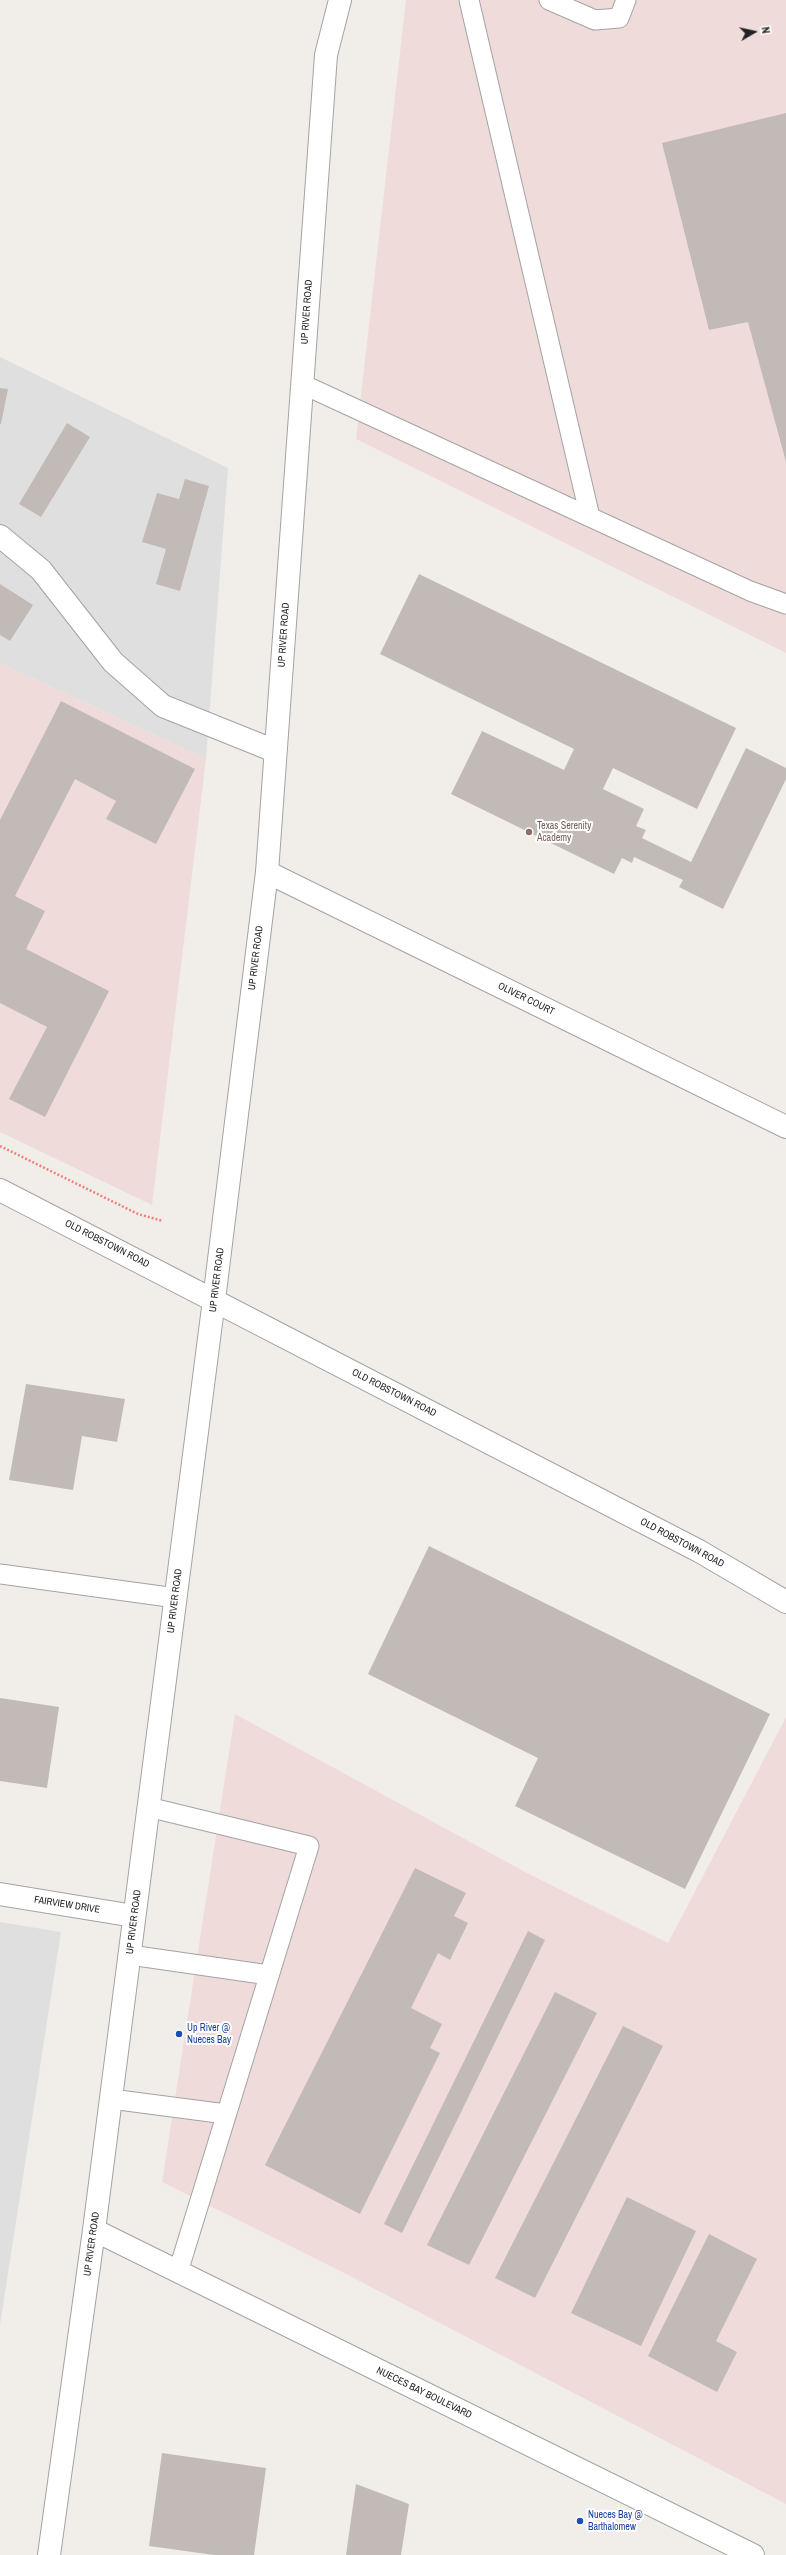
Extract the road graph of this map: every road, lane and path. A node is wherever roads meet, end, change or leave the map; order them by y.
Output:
1 (340, 0) edge
2 (469, 0) edge
3 (549, 0) edge
4 (626, 0) edge
5 (302, 384) junction
6 (590, 518) junction
7 (0, 536) edge
8 (786, 604) edge
9 (275, 751) junction
10 (267, 872) junction
11 (786, 1127) edge
12 (0, 1146) edge
13 (0, 1190) edge
14 (163, 1221) dead end
15 (214, 1300) junction
16 (0, 1574) edge
17 (176, 1598) junction
18 (786, 1602) edge
19 (148, 1807) junction
20 (0, 1894) edge
21 (134, 1916) junction
22 (130, 1955) junction
23 (269, 1975) junction
24 (111, 2099) junction
25 (226, 2114) junction
26 (94, 2230) junction
27 (178, 2272) junction
28 (49, 2555) edge
29 (753, 2555) edge

1 - 5 street, UP RIVER ROAD
2 - 6 lane
3 - 4 lane
5 - 6 lane
5 - 9 street, UP RIVER ROAD
6 - 8 lane
7 - 9 street
9 - 10 street, UP RIVER ROAD
10 - 11 street, OLIVER COURT
10 - 15 street, UP RIVER ROAD
12 - 14 path
13 - 15 street, OLD ROBSTOWN ROAD
15 - 17 street, UP RIVER ROAD
15 - 18 street, OLD ROBSTOWN ROAD
16 - 17 lane
17 - 19 street, UP RIVER ROAD
19 - 21 street, UP RIVER ROAD
19 - 23 lane
20 - 21 street, FAIRVIEW DRIVE
21 - 22 street, UP RIVER ROAD
22 - 23 lane
22 - 24 street, UP RIVER ROAD
23 - 25 lane
24 - 25 lane
24 - 26 street, UP RIVER ROAD
25 - 27 lane
26 - 27 street, NUECES BAY BOULEVARD
26 - 28 street, UP RIVER ROAD
27 - 29 street, NUECES BAY BOULEVARD

